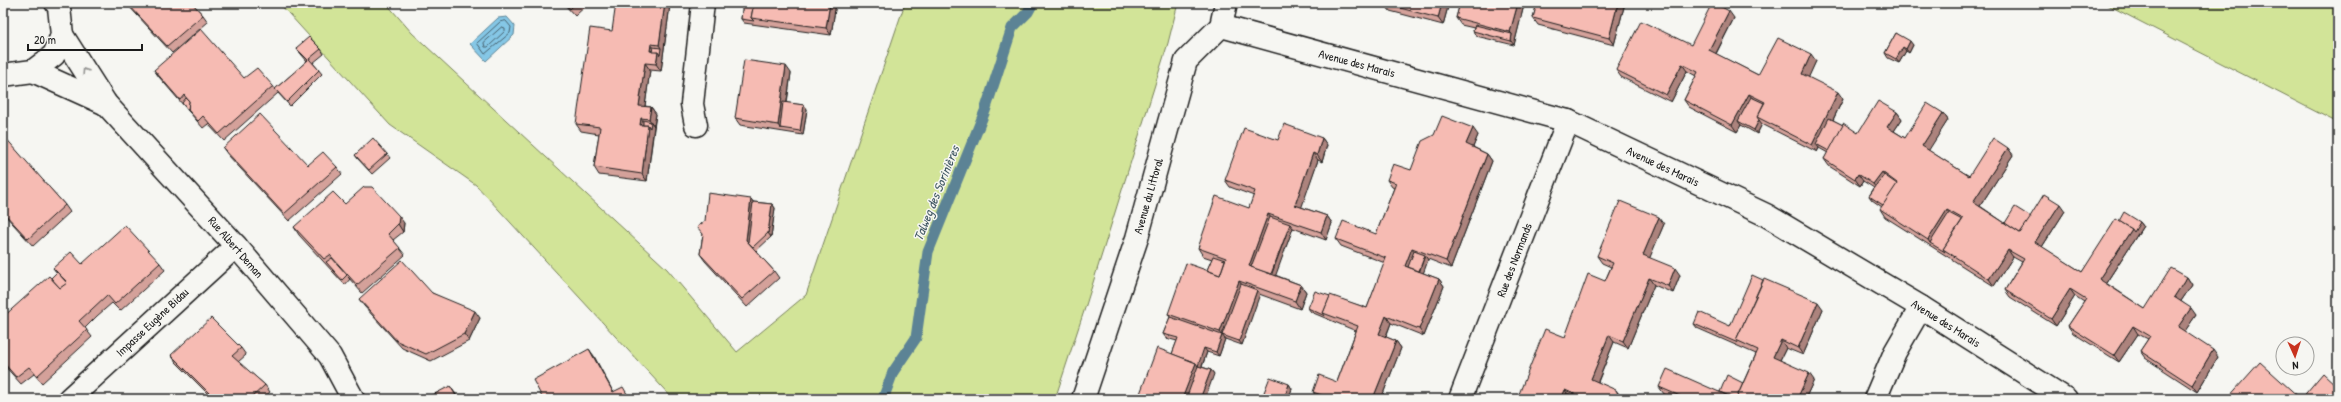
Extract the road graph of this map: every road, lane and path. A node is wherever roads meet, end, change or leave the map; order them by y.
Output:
1 (56, 3) edge
2 (703, 3) edge
3 (1226, 3) edge
4 (1221, 26) junction
5 (62, 35) junction
6 (33, 71) junction
7 (3, 75) edge
8 (106, 104) junction
9 (1568, 121) junction
10 (696, 125) dead end
11 (236, 246) junction
12 (1921, 307) junction
13 (69, 399) edge
14 (353, 399) edge
15 (1083, 399) edge
16 (1460, 399) edge
17 (1875, 399) edge
18 (2066, 399) edge

1 - 5 street, Rue Albert Deman
2 - 10 street
3 - 4 street
4 - 9 street, Avenue des Marais
4 - 15 street, Avenue du Littoral
5 - 6 street, Rue Albert Deman
8 -> 5 street, Rue Albert Deman
6 - 7 street, Rue Albert Deman
6 - 8 street, Rue Albert Deman
8 - 11 street, Rue Albert Deman
9 - 12 street, Avenue des Marais
9 - 16 street, Rue des Normands
11 - 13 street, Impasse Eugène Bidau
11 - 14 street, Rue Albert Deman
12 - 17 street
12 - 18 street, Avenue des Marais

